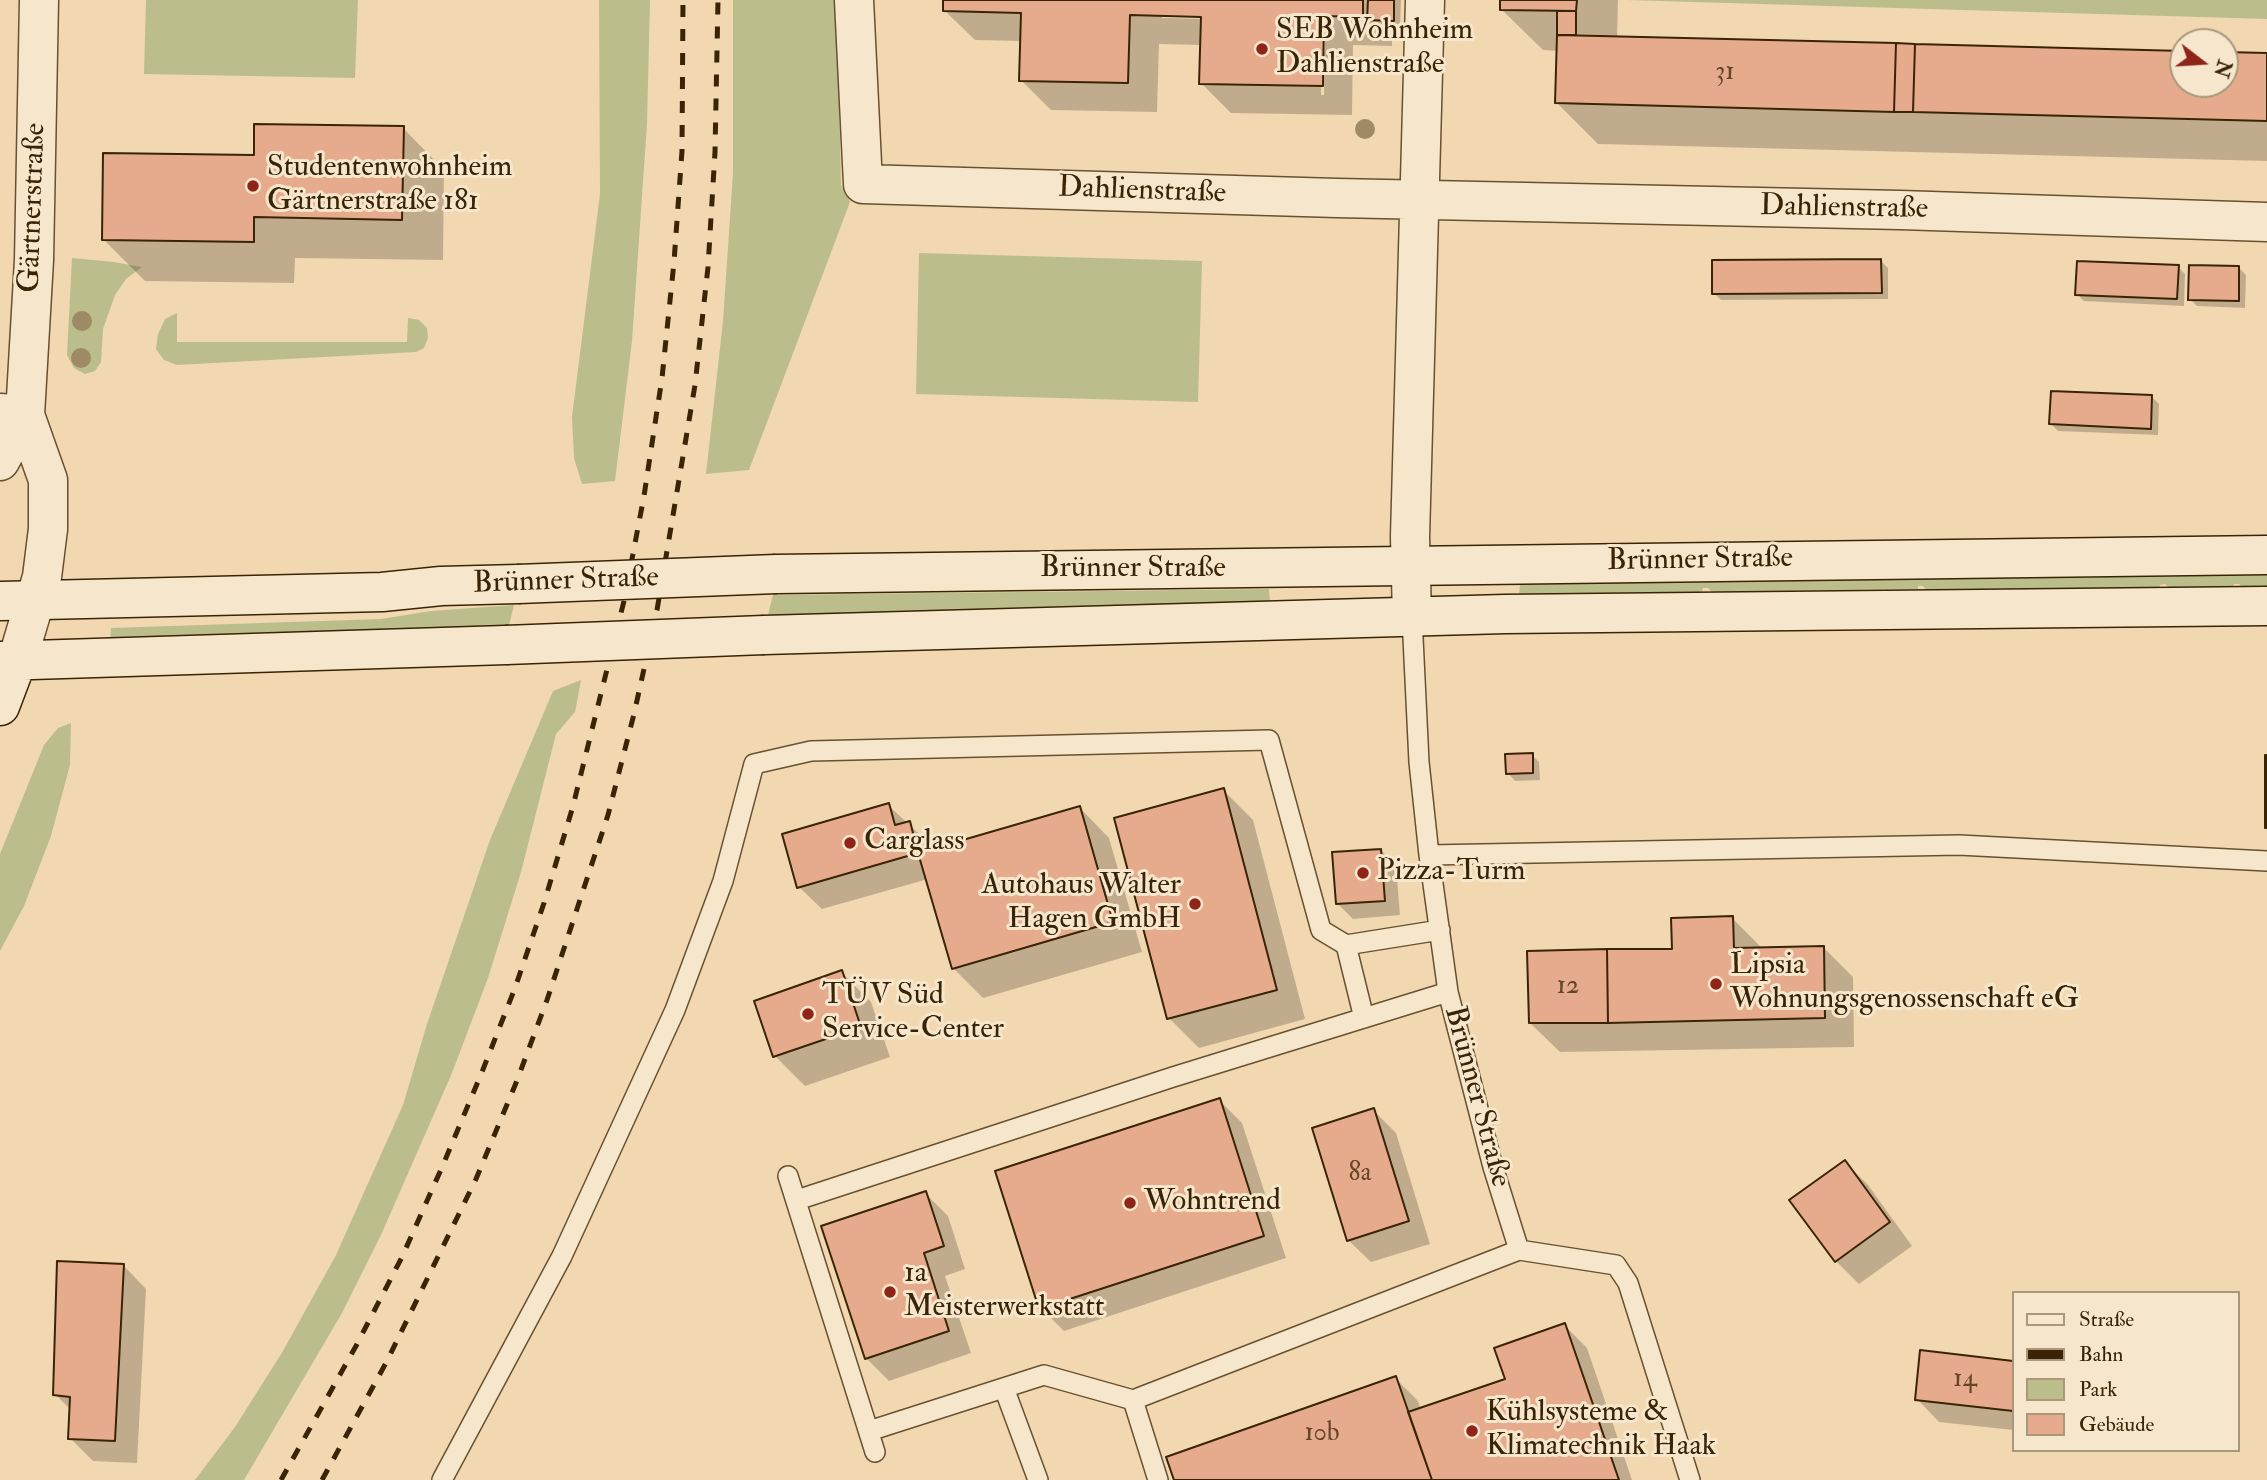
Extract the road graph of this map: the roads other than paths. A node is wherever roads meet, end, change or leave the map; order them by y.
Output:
1 (39, 0) edge
2 (855, 0) edge
3 (1425, 0) edge
4 (1421, 200) junction
5 (2267, 222) edge
6 (13, 414) edge
7 (0, 461) edge
8 (2267, 555) edge
9 (1410, 566) junction
10 (18, 601) edge
11 (2267, 606) edge
12 (1412, 617) junction
13 (9, 661) edge
14 (0, 706) edge
15 (1429, 855) junction
16 (2267, 861) edge
17 (1440, 930) junction
18 (1346, 945) junction
19 (1448, 992) junction
20 (1364, 1018) junction
21 (788, 1176) dead end
22 (797, 1200) junction
23 (1520, 1250) junction
24 (1004, 1388) junction
25 (1133, 1400) junction
26 (869, 1431) junction
27 (876, 1452) dead end
28 (442, 1480) edge
29 (1038, 1480) edge
30 (1158, 1480) edge
31 (1690, 1480) edge

1 - 6 main road, Gärtnerstraße
2 - 4 main road, Dahlienstraße
3 - 4 main road
4 - 5 main road, Dahlienstraße
4 - 9 main road
6 - 7 main road, Gärtnerstraße
6 - 10 main road, Gärtnerstraße
8 - 9 main road, Brünner Straße
9 - 10 main road, Brünner Straße, bridge
9 - 12 main road
10 - 13 main road, Gärtnerstraße
11 - 12 main road, Brünner Straße
12 - 13 main road, Brünner Straße, bridge
12 - 15 lane, Brünner Straße
13 - 14 main road, Gärtnerstraße
15 - 16 lane
15 - 17 lane, Brünner Straße
17 - 18 lane
17 - 19 lane, Brünner Straße
18 - 20 lane
18 - 28 lane
19 - 20 lane
19 - 23 lane, Brünner Straße
20 - 22 lane
21 - 22 lane
22 - 26 lane
23 - 25 lane
23 - 31 lane
24 - 25 lane
24 - 26 lane
24 - 29 lane
25 - 30 lane
26 - 27 lane

